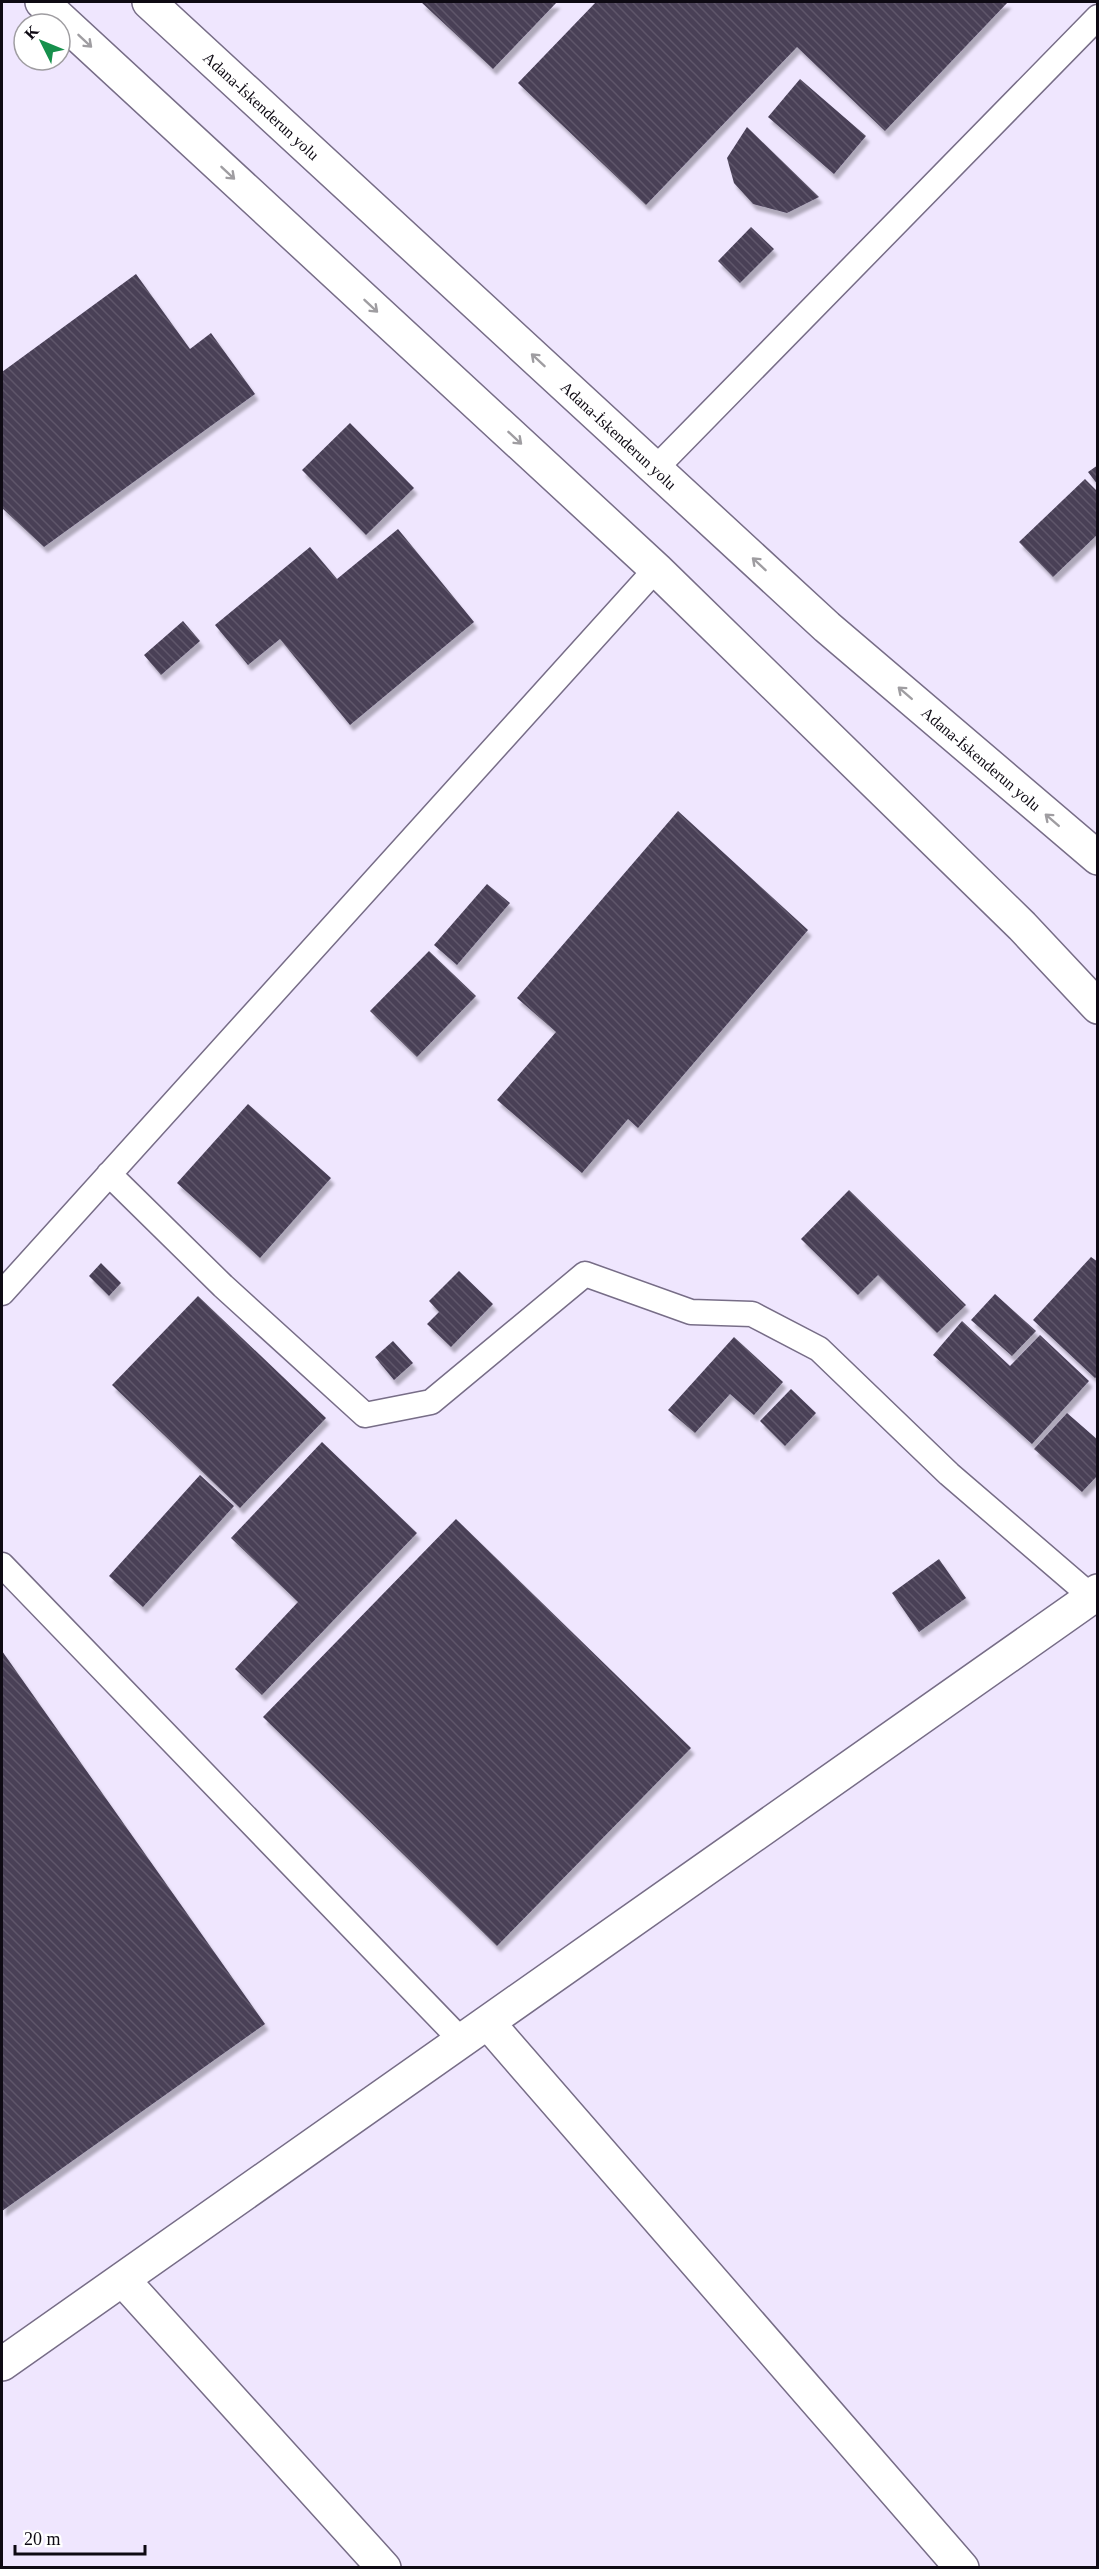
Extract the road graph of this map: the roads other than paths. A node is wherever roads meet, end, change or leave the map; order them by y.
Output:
1 (42, 2) edge
2 (149, 2) edge
3 (1098, 17) edge
4 (656, 468) junction
5 (656, 569) junction
6 (1098, 858) edge
7 (1098, 1007) edge
8 (109, 1174) junction
9 (2, 1293) edge
10 (2, 1565) edge
11 (1096, 1597) edge
12 (475, 2032) junction
13 (123, 2280) junction
14 (2, 2364) edge
15 (384, 2568) edge
16 (962, 2568) edge

1 -> 5 main road
4 -> 2 main road, Adana-İskenderun yolu
3 - 4 lane
6 -> 4 main road, Adana-İskenderun yolu
5 - 7 main road
5 - 8 lane
8 - 9 lane
8 - 11 lane
10 - 12 lane
11 - 12 main road
12 - 13 main road
12 - 16 main road
13 - 14 main road
13 - 15 main road

